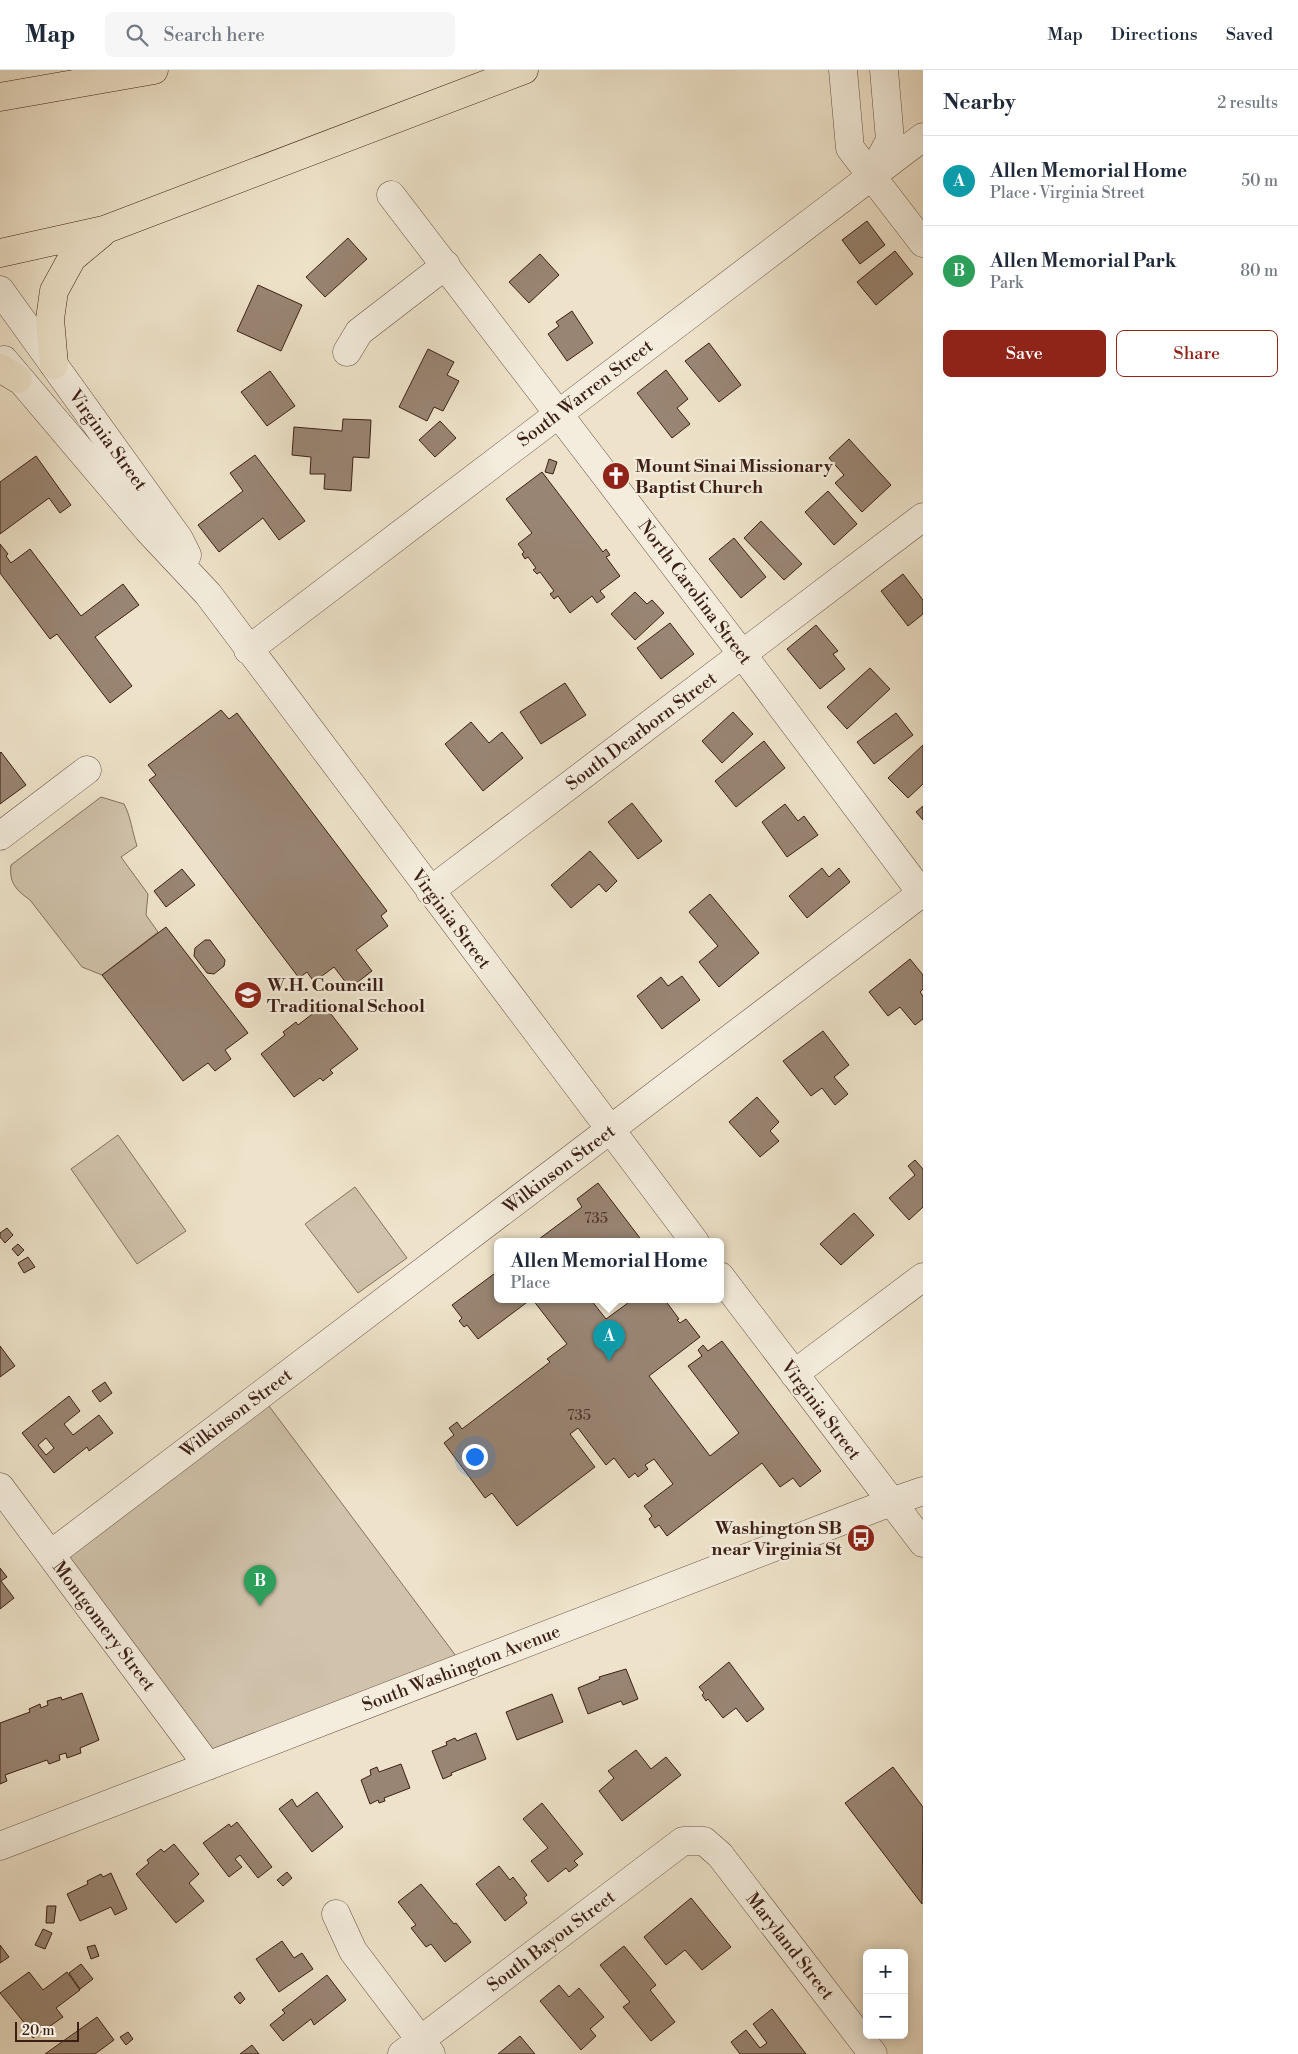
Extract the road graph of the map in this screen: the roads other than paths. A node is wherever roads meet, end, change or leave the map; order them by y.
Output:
1 (154, 70) edge
2 (524, 70) edge
3 (844, 70) edge
4 (884, 70) edge
5 (0, 97) edge
6 (923, 137) edge
7 (872, 175) junction
8 (391, 195) dead end
9 (104, 230) junction
10 (923, 243) edge
11 (0, 253) edge
12 (446, 265) junction
13 (0, 290) edge
14 (347, 352) dead end
15 (0, 355) edge
16 (54, 365) junction
17 (9, 374) edge
18 (558, 413) junction
19 (923, 517) edge
20 (208, 594) junction
21 (248, 650) junction
22 (742, 654) junction
23 (88, 770) dead end
24 (0, 836) edge
25 (430, 891) junction
26 (922, 893) edge
27 (610, 1130) junction
28 (692, 1238) edge
29 (923, 1278) edge
30 (724, 1281) edge
31 (794, 1374) junction
32 (0, 1487) edge
33 (923, 1491) edge
34 (891, 1502) junction
35 (923, 1543) edge
36 (51, 1554) junction
37 (208, 1766) junction
38 (704, 1841) joint
39 (0, 1846) edge
40 (336, 1914) dead end
41 (417, 2049) edge
42 (873, 2054) edge

1 - 5 highway
2 - 9 highway
3 - 7 street
4 - 7 street
6 - 7 street, South Warren Street
7 - 10 street
7 - 18 street, South Warren Street
8 - 12 street, North Carolina Street
9 - 11 highway
9 - 16 highway
12 - 14 street
12 - 18 street, North Carolina Street
13 - 16 street, Virginia Street
15 - 17 street, Virginia Street
16 - 20 street, Virginia Street
17 - 20 street, Virginia Street
18 - 21 street, South Warren Street
18 - 22 street, North Carolina Street
19 - 22 street, South Dearborn Street
20 - 21 street, Virginia Street
21 - 25 street, Virginia Street
22 - 25 street, South Dearborn Street
22 - 26 street, North Carolina Street
23 - 24 street
25 - 27 street, Virginia Street
26 - 27 street, Wilkinson Street
27 - 28 street, Virginia Street
27 - 36 street, Wilkinson Street
29 - 31 street
30 - 31 street, Virginia Street
31 - 34 street, Virginia Street
32 - 36 street, Montgomery Street
33 - 34 street, South Washington Avenue
34 - 35 street, Virginia Street
34 - 37 street, South Washington Avenue
36 - 37 street, Montgomery Street
37 - 39 street, South Washington Avenue
38 - 41 street, South Bayou Street
38 - 42 street, Maryland Street
40 - 41 street

